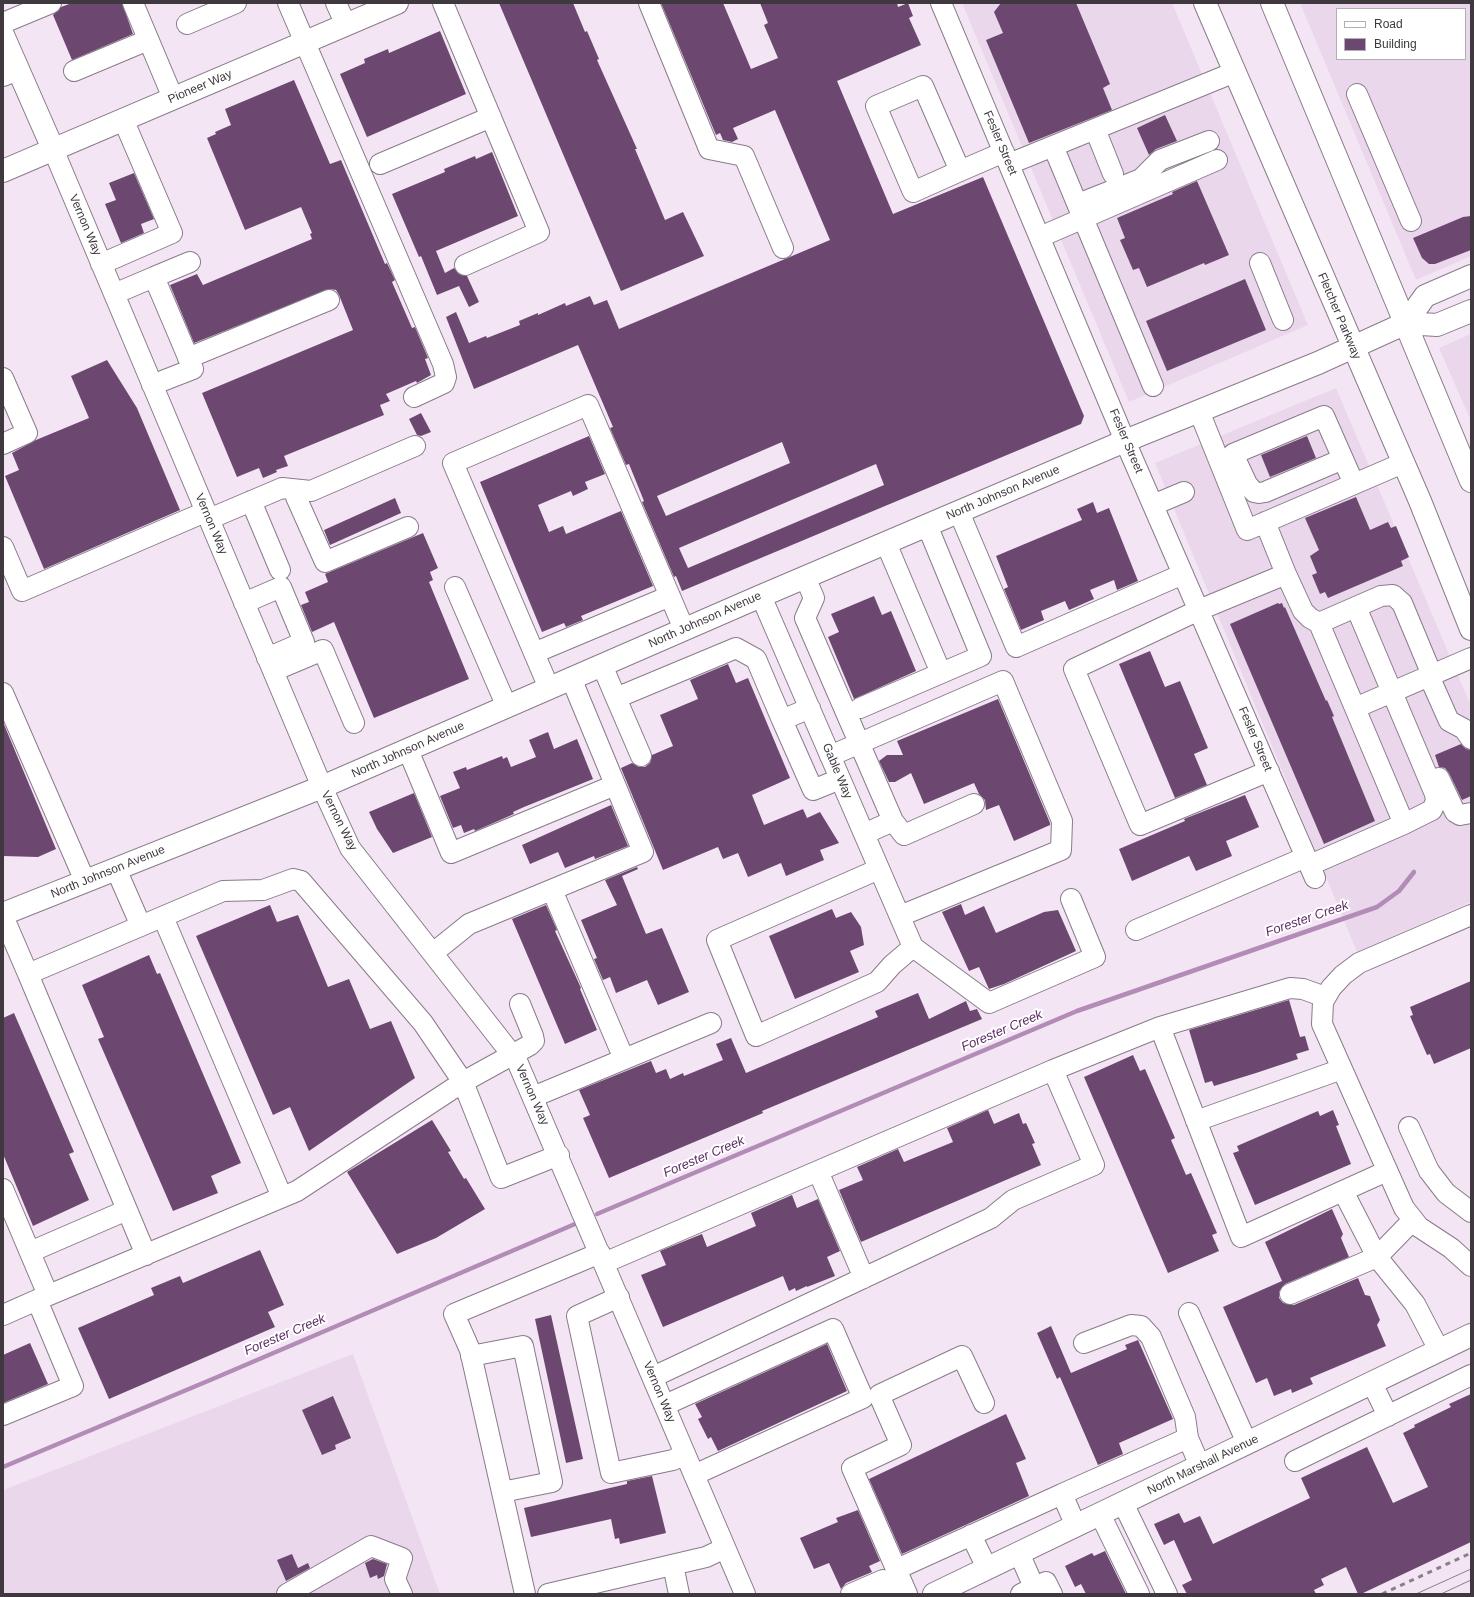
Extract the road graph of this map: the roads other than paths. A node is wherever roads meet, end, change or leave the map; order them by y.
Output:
1 (48, 3) edge
2 (132, 3) edge
3 (236, 3) edge
4 (288, 3) edge
5 (336, 3) edge
6 (397, 3) edge
7 (443, 3) edge
8 (648, 3) edge
9 (941, 3) edge
10 (1205, 3) edge
11 (1272, 3) edge
12 (3, 23) edge
13 (187, 24) dead end
14 (346, 25) junction
15 (3, 35) edge
16 (148, 40) junction
17 (305, 42) junction
18 (74, 71) dead end
19 (1235, 72) junction
20 (11, 73) edge
21 (1357, 94) dead end
22 (173, 98) junction
23 (491, 117) junction
24 (123, 119) junction
25 (1095, 130) junction
26 (1209, 140) dead end
27 (1053, 146) junction
28 (53, 149) junction
29 (1006, 158) junction
30 (1217, 160) dead end
31 (380, 164) dead end
32 (3, 171) edge
33 (960, 171) junction
34 (1113, 174) dead end
35 (1081, 211) junction
36 (1411, 221) dead end
37 (1040, 237) junction
38 (783, 248) dead end
39 (190, 262) dead end
40 (1260, 263) dead end
41 (101, 264) junction
42 (464, 265) dead end
43 (1471, 276) edge
44 (154, 277) junction
45 (114, 294) junction
46 (329, 300) dead end
47 (1471, 311) edge
48 (1283, 320) dead end
49 (1406, 323) junction
50 (1353, 348) junction
51 (188, 358) junction
52 (3, 378) edge
53 (152, 385) junction
54 (1153, 386) dead end
55 (414, 397) dead end
56 (1199, 411) junction
57 (1125, 441) junction
58 (3, 444) edge
59 (415, 446) dead end
60 (1343, 459) junction
61 (1403, 463) junction
62 (1471, 482) edge
63 (1354, 484) junction
64 (297, 490) junction
65 (1184, 492) dead end
66 (251, 501) junction
67 (1154, 506) junction
68 (959, 512) junction
69 (207, 515) junction
70 (1265, 522) junction
71 (927, 525) junction
72 (408, 527) dead end
73 (886, 543) junction
74 (3, 547) edge
75 (280, 570) dead end
76 (1184, 574) junction
77 (1286, 574) junction
78 (805, 577) junction
79 (454, 587) dead end
80 (670, 596) junction
81 (761, 596) junction
82 (244, 603) junction
83 (1356, 607) junction
84 (1199, 610) junction
85 (1318, 623) junction
86 (684, 629) junction
87 (1471, 629) edge
88 (534, 653) junction
89 (1471, 658) edge
90 (270, 664) junction
91 (602, 665) junction
92 (941, 673) junction
93 (1431, 675) junction
94 (571, 678) junction
95 (550, 688) junction
96 (1392, 692) junction
97 (3, 693) edge
98 (616, 698) junction
99 (507, 707) junction
100 (810, 708) junction
101 (860, 708) dead end
102 (1355, 708) junction
103 (782, 720) junction
104 (354, 723) dead end
105 (1471, 740) edge
106 (860, 743) junction
107 (408, 750) junction
108 (641, 756) dead end
109 (830, 756) junction
110 (1424, 767) junction
111 (1269, 771) junction
112 (840, 779) junction
113 (615, 785) junction
114 (322, 787) junction
115 (974, 804) dead end
116 (1471, 813) edge
117 (893, 821) junction
118 (1404, 824) junction
119 (864, 834) junction
120 (1310, 867) junction
121 (116, 869) junction
122 (879, 869) junction
123 (85, 881) junction
124 (552, 890) junction
125 (1071, 899) dead end
126 (3, 915) edge
127 (1471, 915) edge
128 (900, 916) junction
129 (163, 917) junction
130 (141, 926) junction
131 (1136, 930) dead end
132 (913, 947) junction
133 (433, 953) junction
134 (28, 974) junction
135 (1326, 997) junction
136 (520, 1004) dead end
137 (711, 1023) dead end
138 (1160, 1027) junction
139 (513, 1055) junction
140 (624, 1059) junction
141 (1342, 1069) junction
142 (1053, 1070) junction
143 (463, 1082) junction
144 (533, 1097) junction
145 (1196, 1121) junction
146 (1409, 1128) dead end
147 (558, 1156) junction
148 (818, 1171) junction
149 (1387, 1171) junction
150 (3, 1189) edge
151 (1343, 1191) junction
152 (282, 1197) junction
153 (127, 1210) junction
154 (1471, 1212) edge
155 (1413, 1220) junction
156 (30, 1252) junction
157 (146, 1255) junction
158 (1377, 1257) junction
159 (602, 1258) junction
160 (1471, 1266) edge
161 (864, 1278) junction
162 (1290, 1294) dead end
163 (619, 1297) junction
164 (43, 1298) junction
165 (1189, 1313) dead end
166 (3, 1315) edge
167 (1471, 1335) edge
168 (1084, 1343) dead end
169 (1439, 1350) junction
170 (471, 1356) junction
171 (1471, 1375) edge
172 (653, 1377) junction
173 (1372, 1383) junction
174 (984, 1403) dead end
175 (665, 1405) junction
176 (3, 1415) edge
177 (1388, 1416) junction
178 (1188, 1438) junction
179 (1247, 1443) junction
180 (685, 1454) junction
181 (1294, 1461) dead end
182 (1200, 1466) junction
183 (694, 1475) junction
184 (502, 1492) junction
185 (1062, 1494) junction
186 (1123, 1503) junction
187 (1100, 1514) junction
188 (1076, 1526) junction
189 (971, 1535) junction
190 (726, 1548) junction
191 (1019, 1553) junction
192 (673, 1565) junction
193 (987, 1568) junction
194 (897, 1569) junction
195 (1036, 1592) edge
196 (287, 1594) edge
197 (402, 1594) edge
198 (525, 1594) edge
199 (548, 1594) edge
200 (679, 1594) edge
201 (745, 1594) edge
202 (851, 1594) edge
203 (889, 1594) edge
204 (907, 1594) edge
205 (936, 1594) edge
206 (1139, 1594) edge
207 (1167, 1594) edge

1 - 12 street
2 - 16 street
3 - 13 street
4 - 17 street
5 - 14 street
6 - 14 main road, Pioneer Way
7 - 23 street
8 - 38 street
9 - 29 street, Fesler Street
10 - 19 main road, Fletcher Parkway
11 - 49 main road
14 - 17 main road, Pioneer Way
15 - 20 main road, Vernon Way
16 - 18 street
16 - 22 street
17 - 22 main road, Pioneer Way
17 - 55 street
19 - 25 street
19 - 50 main road, Fletcher Parkway
20 - 28 main road, Vernon Way
21 - 36 street
22 - 24 main road, Pioneer Way
23 - 31 street
23 - 42 street
24 - 28 main road, Pioneer Way
24 - 41 street
25 - 27 street
25 - 34 street
26 - 35 street
27 - 29 street
27 - 35 street
28 - 32 main road, Pioneer Way
28 - 41 street, Vernon Way
29 - 33 street
29 - 37 street, Fesler Street
30 - 35 street
33 - 33 street
35 - 37 street
35 - 54 street
37 - 57 street, Fesler Street
39 - 44 street
40 - 48 street
41 - 45 street, Vernon Way
43 - 49 main road
44 - 45 street
44 - 51 street
45 - 53 street, Vernon Way
46 - 51 street
47 - 49 main road
49 - 50 main road, North Johnson Avenue
49 - 62 main road
50 - 56 main road, North Johnson Avenue
50 - 61 main road, Fletcher Parkway
51 - 53 street
52 - 58 street
53 - 69 street, Vernon Way
56 - 57 main road, North Johnson Avenue
56 - 70 street
57 - 67 street, Fesler Street
57 - 68 main road, North Johnson Avenue
59 - 64 street
60 - 60 street
60 - 63 street
61 - 63 street
61 - 87 main road, Fletcher Parkway
63 - 70 street
64 - 66 street
64 - 72 street
65 - 67 street
66 - 69 street
66 - 75 street
67 - 76 street, Fesler Street
68 - 71 main road, North Johnson Avenue
68 - 76 street
69 - 74 street
69 - 82 street, Vernon Way
70 - 77 street
71 - 73 main road, North Johnson Avenue
71 - 92 street
73 - 78 main road, North Johnson Avenue
73 - 92 street
76 - 84 street, Fesler Street
77 - 84 street
77 - 85 street
78 - 81 main road, North Johnson Avenue
78 - 106 street
79 - 99 street
80 - 86 street
80 - 88 street
80 - 88 street
81 - 86 main road, North Johnson Avenue
81 - 100 street, Gable Way
82 - 90 street, Vernon Way
82 - 90 street
83 - 85 street
83 - 93 street
83 - 96 street
84 - 111 street, Fesler Street
84 - 111 street
85 - 102 street
86 - 91 main road, North Johnson Avenue
88 - 95 street
89 - 93 street
90 - 104 street
90 - 114 street, Vernon Way
91 - 94 main road, North Johnson Avenue
91 - 98 street
92 - 101 street
93 - 96 street
93 - 105 street
94 - 95 main road, North Johnson Avenue
94 - 113 street
95 - 99 main road, North Johnson Avenue
96 - 102 street
96 - 110 street
97 - 123 street
98 - 103 street
98 - 108 street
99 - 107 main road, North Johnson Avenue
100 - 103 street
100 - 109 street, Gable Way
102 - 118 street
103 - 112 street
106 - 109 street
106 - 117 street
106 - 128 street
107 - 113 street
107 - 114 main road, North Johnson Avenue
109 - 112 street, Gable Way
110 - 116 street
110 - 118 street
111 - 120 street, Fesler Street
112 - 119 street, Gable Way
113 - 124 street
114 - 121 main road, North Johnson Avenue
114 - 133 street, Vernon Way
115 - 117 street
117 - 119 street
118 - 120 street
119 - 122 street, Gable Way
120 - 131 street
121 - 123 main road, North Johnson Avenue
121 - 130 street
122 - 128 street, Gable Way
122 - 132 street
123 - 126 main road, North Johnson Avenue
124 - 133 street
124 - 140 street
125 - 132 street
126 - 134 street
127 - 135 street
128 - 132 street, Gable Way
129 - 130 street
129 - 143 street
129 - 152 street
130 - 134 street
133 - 139 street, Vernon Way
134 - 153 street
135 - 138 street
135 - 141 street
136 - 139 street
137 - 140 street
138 - 142 street
138 - 145 street
139 - 143 street
139 - 144 street, Vernon Way
140 - 144 street
141 - 145 street
141 - 149 street
142 - 148 street
142 - 161 street
143 - 147 street
143 - 152 street
144 - 147 street, Vernon Way
145 - 151 street
146 - 154 street
147 - 159 street, Vernon Way
148 - 159 street
148 - 161 street
149 - 151 street
149 - 155 street
150 - 156 street
151 - 158 street
152 - 157 street
153 - 156 street
153 - 157 street
155 - 158 street
155 - 160 street
156 - 164 street
157 - 164 street
158 - 162 street
158 - 169 street
159 - 163 street, Vernon Way
159 - 170 street
161 - 172 street
163 - 172 street, Vernon Way
163 - 180 street
164 - 166 street
164 - 176 street
165 - 179 street
167 - 169 main road, North Marshall Avenue
168 - 178 street
169 - 173 main road, North Marshall Avenue
170 - 184 street
170 - 184 street
171 - 177 street
172 - 175 street, Vernon Way
173 - 177 street
173 - 179 main road, North Marshall Avenue
174 - 194 street
175 - 180 street, Vernon Way
175 - 183 street
177 - 181 street
178 - 182 street
178 - 185 street
179 - 182 main road, North Marshall Avenue
180 - 183 street, Vernon Way
182 - 186 main road, North Marshall Avenue
183 - 190 street, Vernon Way
184 - 198 street
185 - 188 street
185 - 189 street
186 - 187 main road, North Marshall Avenue
186 - 207 street
187 - 188 main road, North Marshall Avenue
187 - 206 street
188 - 191 main road, North Marshall Avenue
189 - 193 street
189 - 194 street
190 - 192 street
190 - 201 street, Vernon Way
191 - 193 main road, North Marshall Avenue
191 - 195 street
192 - 199 street
192 - 200 street
193 - 205 main road, North Marshall Avenue
194 - 204 street
196 - 197 street
202 - 203 street

